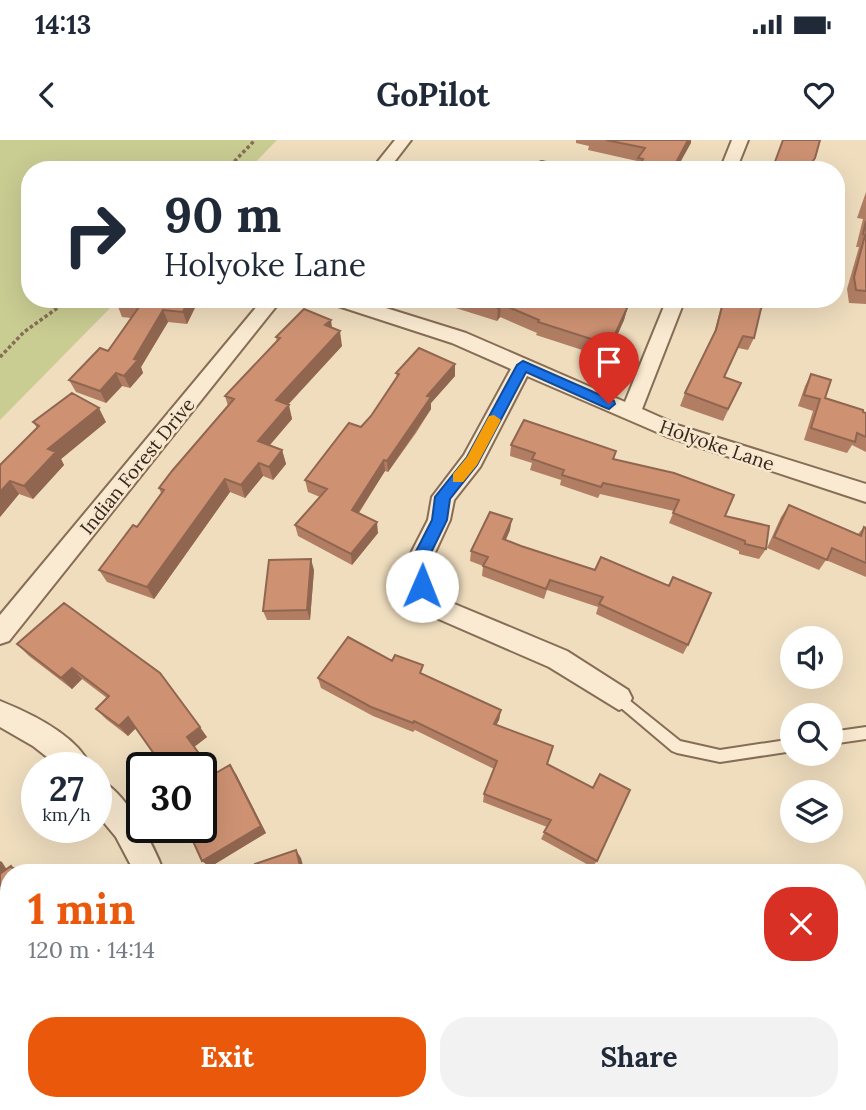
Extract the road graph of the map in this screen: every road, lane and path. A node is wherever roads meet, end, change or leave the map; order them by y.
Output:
1 (255, 140) edge
2 (403, 140) edge
3 (740, 140) edge
4 (235, 161) edge
5 (386, 161) edge
6 (732, 161) edge
7 (57, 308) edge
8 (266, 308) edge
9 (366, 308) edge
10 (672, 308) edge
11 (0, 356) edge
12 (523, 365) junction
13 (630, 414) junction
14 (866, 493) edge
15 (0, 633) edge
16 (619, 698) joint
17 (9, 718) edge
18 (866, 733) edge
19 (843, 736) edge
20 (780, 747) edge
21 (63, 752) edge
22 (112, 810) edge
23 (145, 864) edge

1 - 4 path
2 - 5 street
3 - 6 street
7 - 11 path
8 - 15 street, Indian Forest Drive
9 - 12 street, Holyoke Lane
10 - 13 street
12 - 13 street, Holyoke Lane
12 - 16 street
13 - 14 street, Holyoke Lane
16 - 20 lane
17 - 21 street
18 - 19 lane
22 - 23 street

